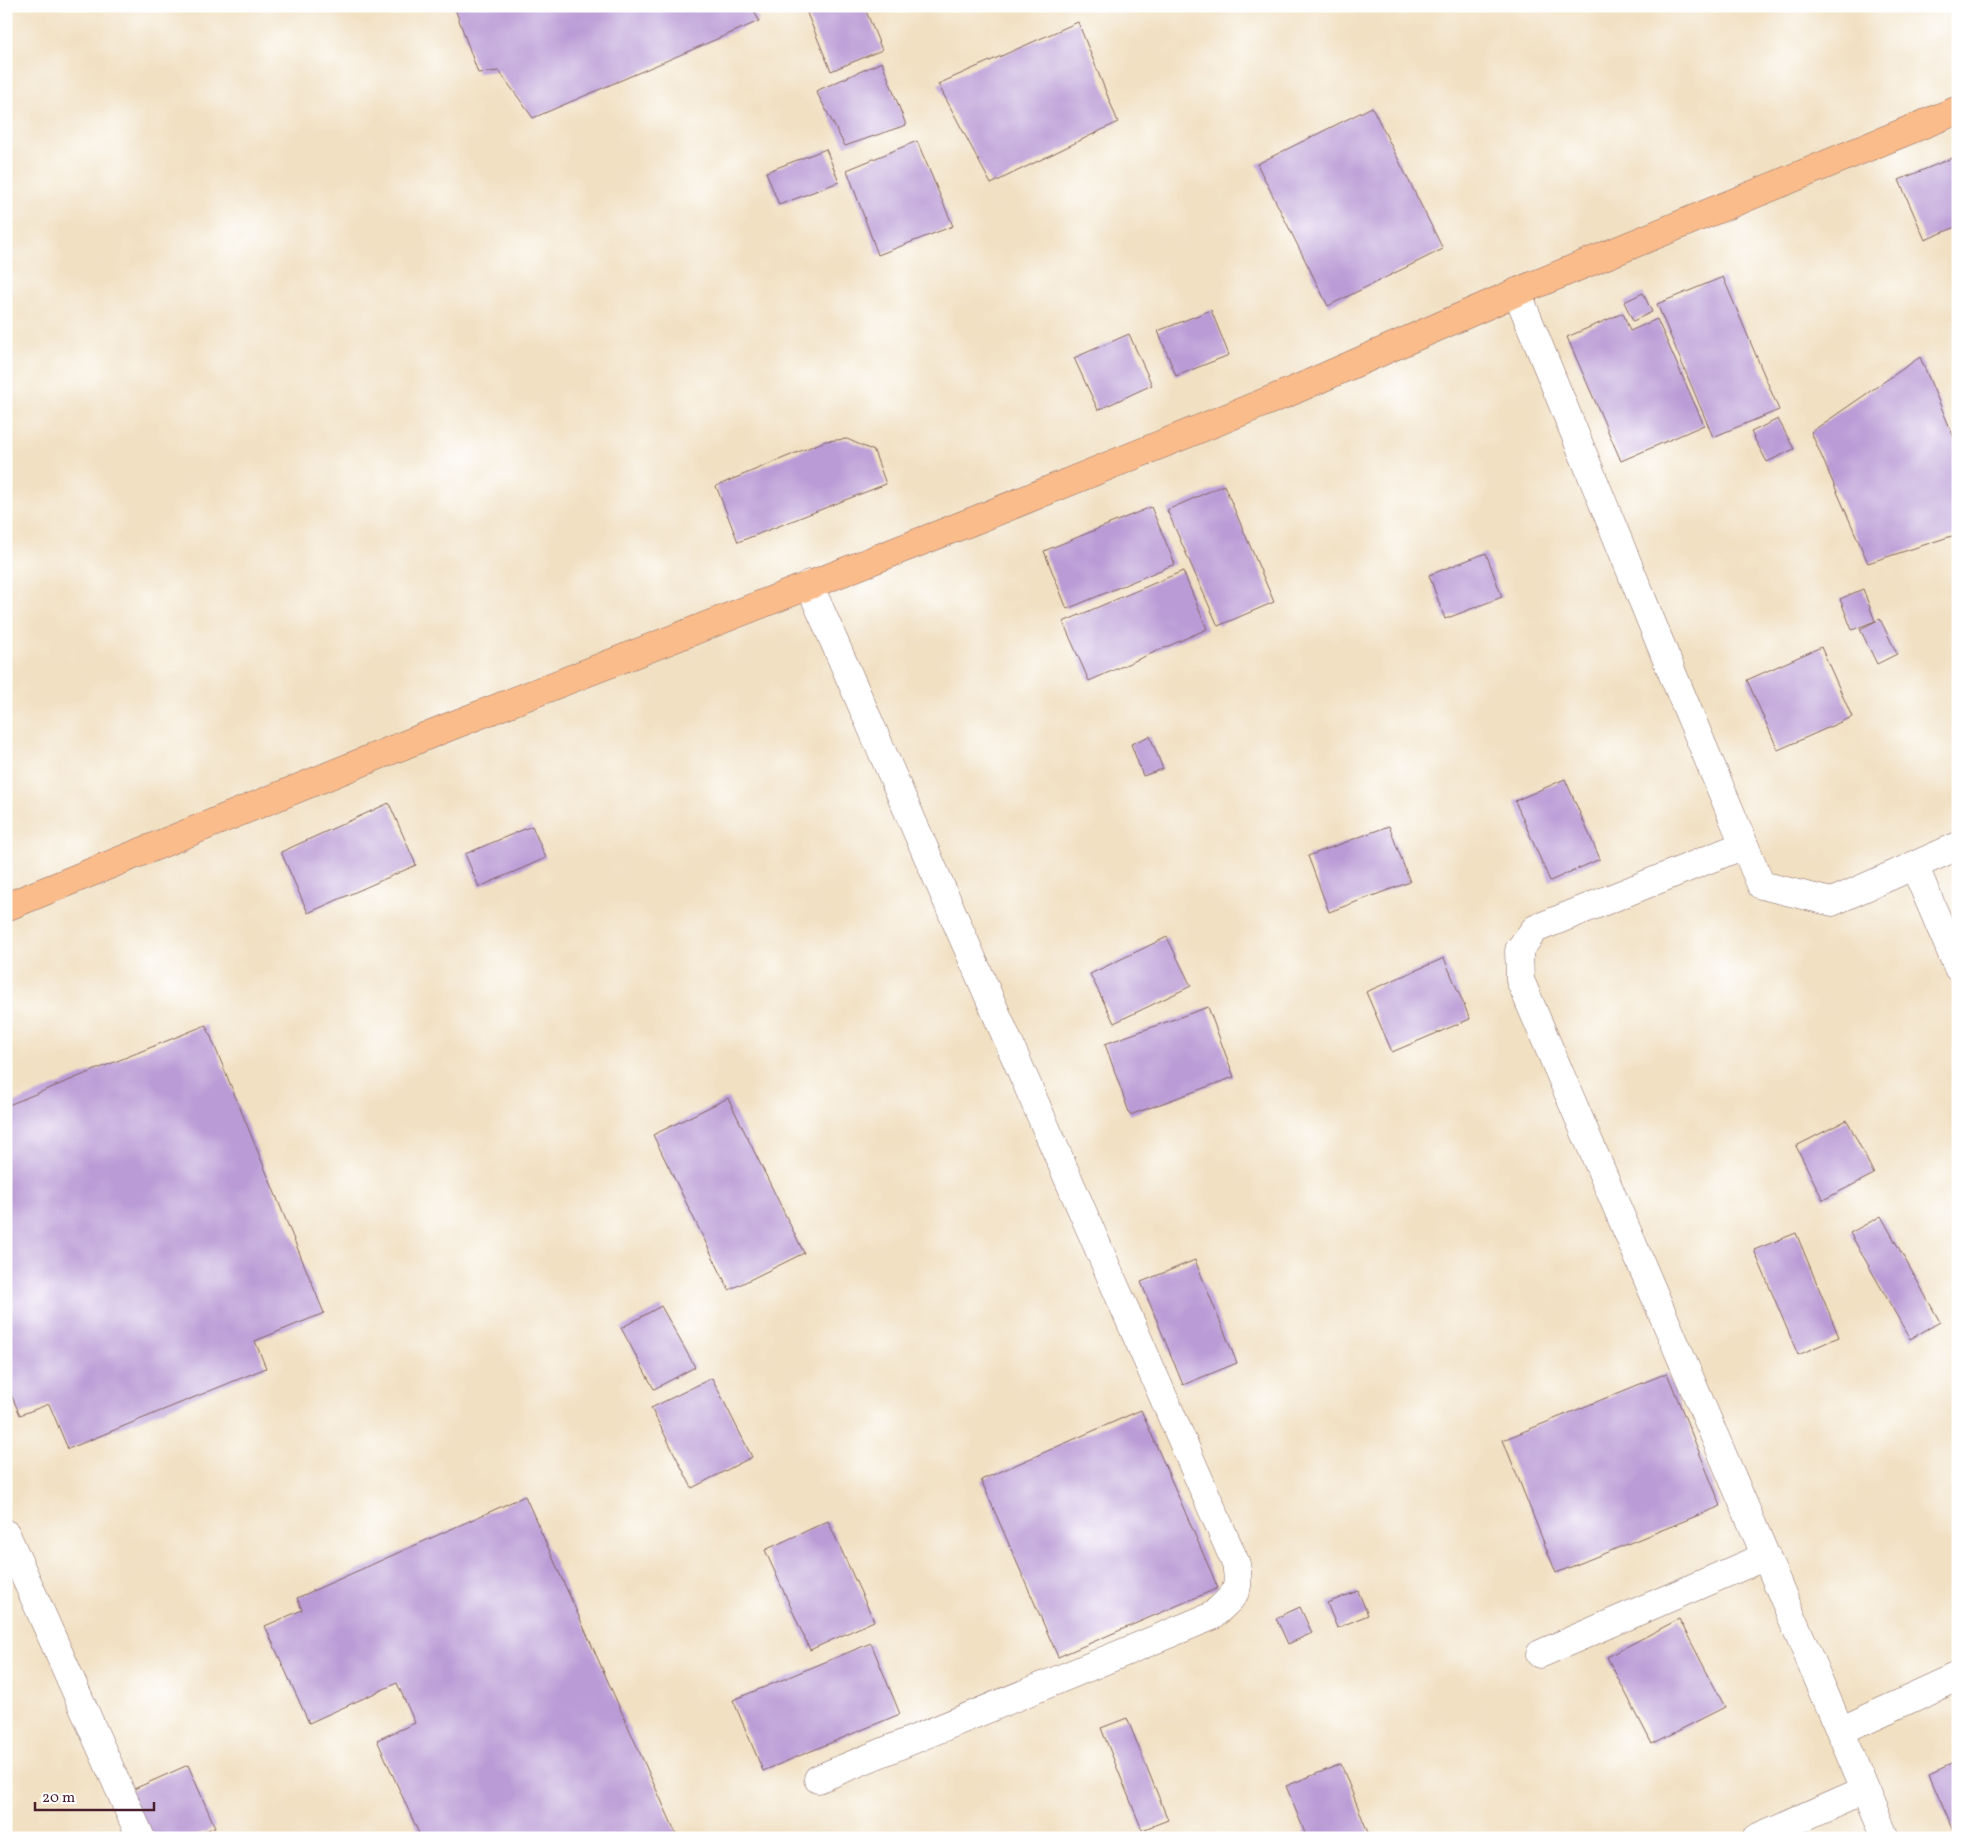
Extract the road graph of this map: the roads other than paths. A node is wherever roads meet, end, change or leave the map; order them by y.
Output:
1 (1958, 110) edge
2 (1517, 292) junction
3 (809, 584) junction
4 (1744, 845) junction
5 (1958, 846) edge
6 (1914, 866) junction
7 (6, 907) edge
8 (1958, 968) edge
9 (6, 1534) edge
10 (1766, 1556) junction
11 (1540, 1654) dead end
12 (1958, 1677) edge
13 (1840, 1731) junction
14 (818, 1779) dead end
15 (1865, 1790) junction
16 (141, 1838) edge
17 (1756, 1838) edge
18 (1886, 1838) edge

1 - 2 main road
2 - 3 main road
2 - 4 street
3 - 7 main road
3 - 14 street
4 - 6 street
4 - 10 street
5 - 6 street
6 - 8 street
9 - 16 street
10 - 11 street
10 - 13 street
12 - 13 street
13 - 15 street
15 - 17 street
15 - 18 street

